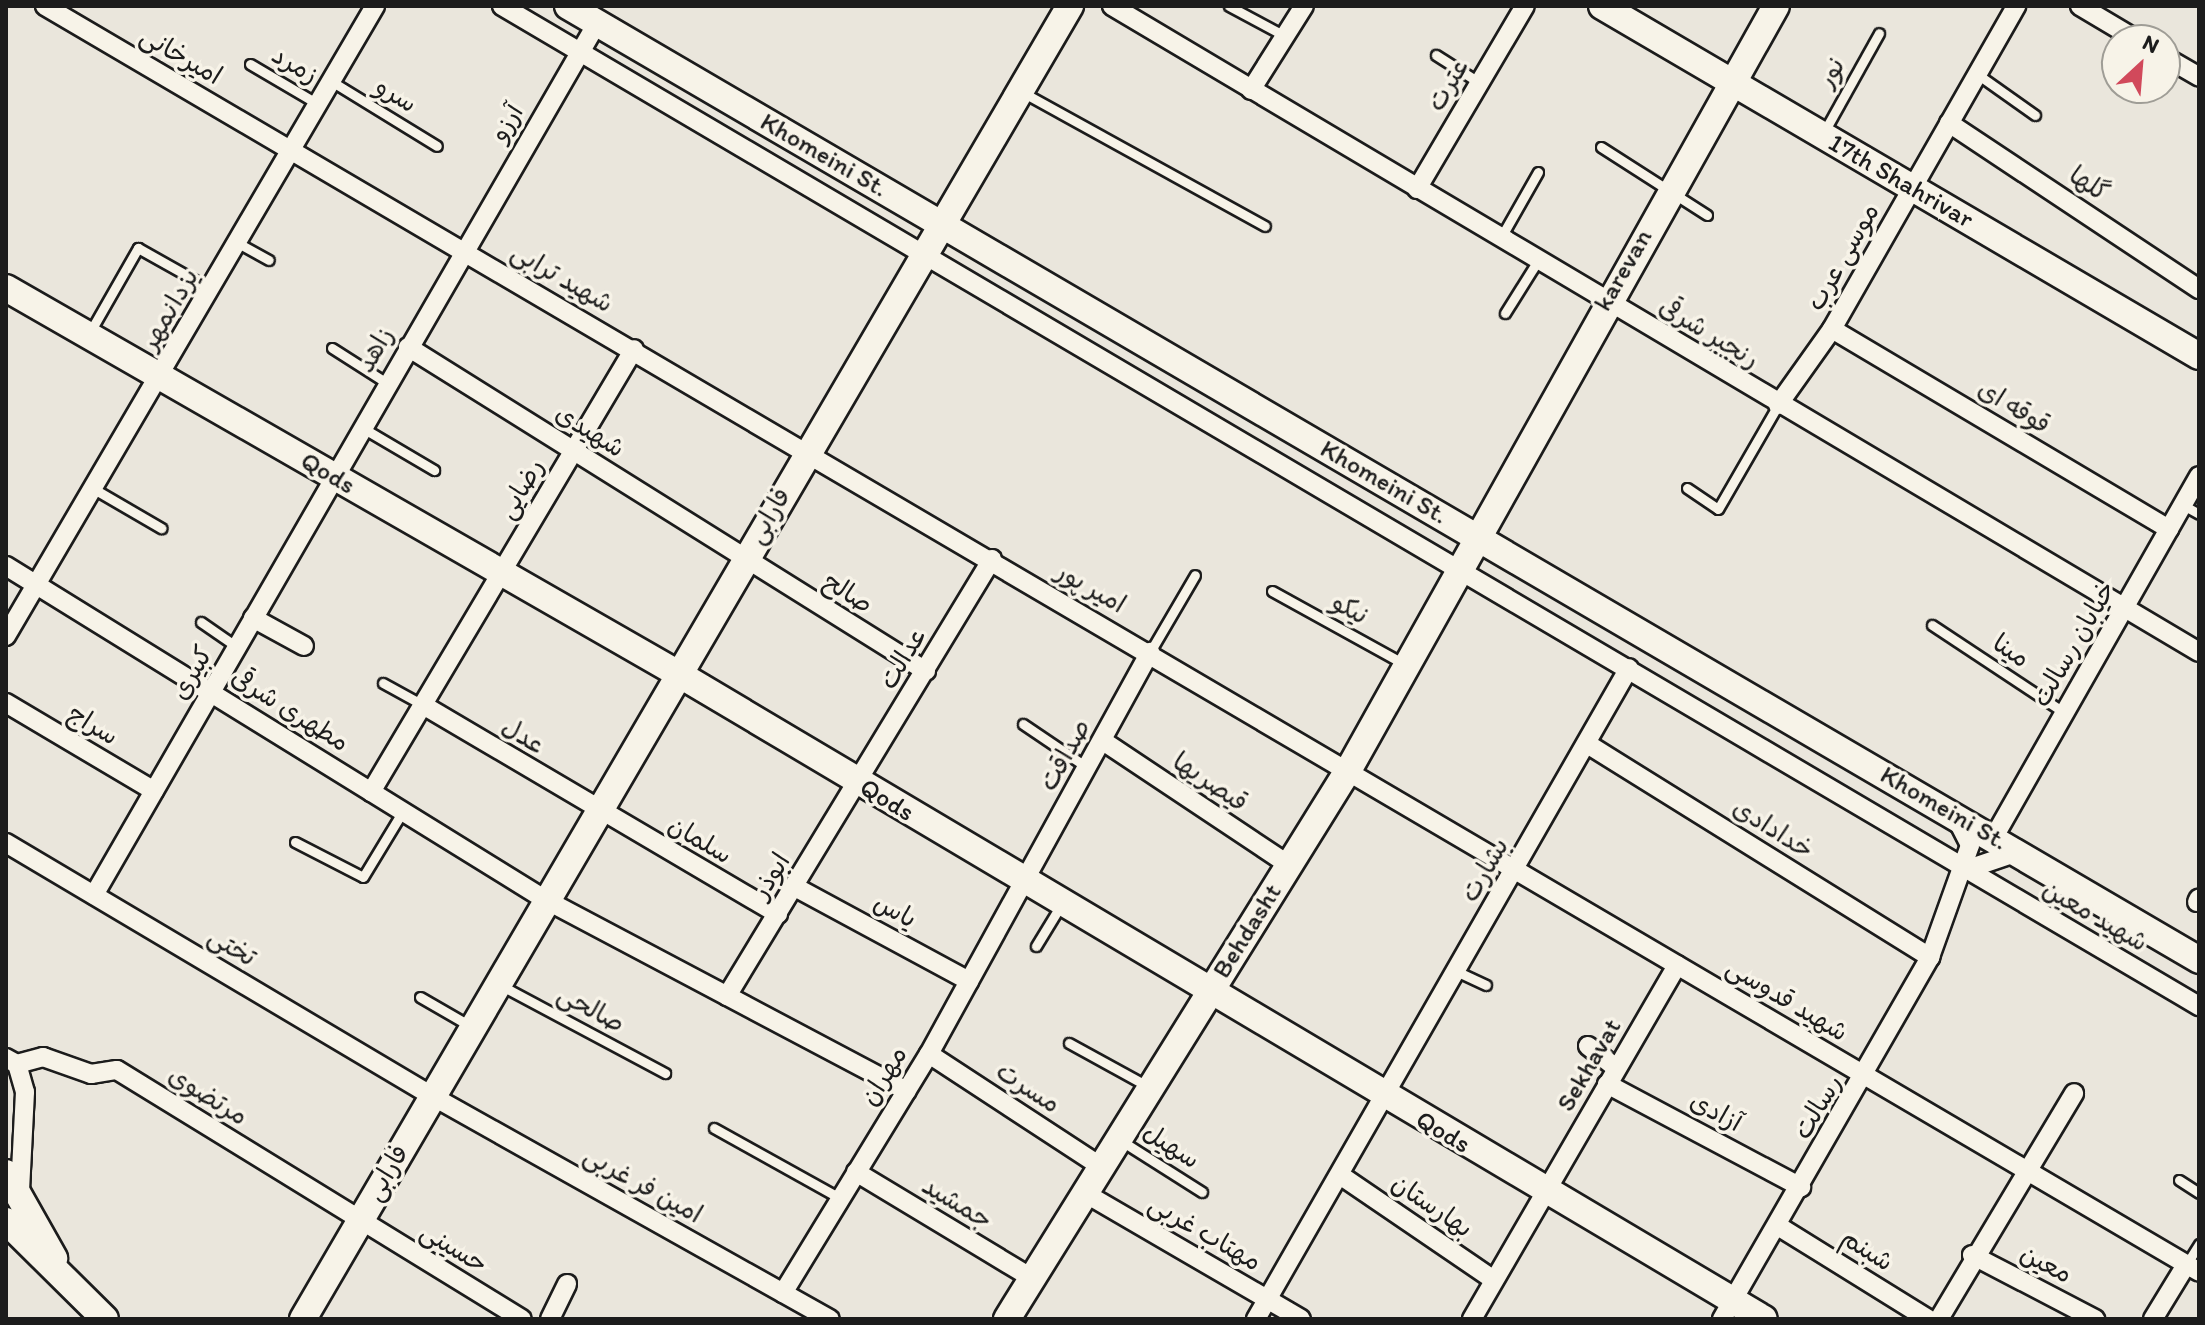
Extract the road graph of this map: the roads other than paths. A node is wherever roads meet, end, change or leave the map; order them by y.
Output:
1 (45, 6) edge
2 (375, 6) edge
3 (502, 6) edge
4 (568, 6) edge
5 (1070, 6) edge
6 (1112, 6) edge
7 (1229, 6) edge
8 (1304, 6) edge
9 (1525, 6) edge
10 (1602, 6) edge
11 (1776, 6) edge
12 (2016, 6) edge
13 (2080, 6) edge
14 (597, 23) junction
15 (2110, 24) edge
16 (1879, 33) dead end
17 (1285, 36) junction
18 (580, 51) junction
19 (1436, 55) dead end
20 (250, 64) dead end
21 (2181, 66) edge
22 (1977, 74) junction
23 (2199, 77) edge
24 (331, 81) junction
25 (1732, 82) junction
26 (1480, 83) junction
27 (1251, 90) junction
28 (1020, 91) junction
29 (318, 104) junction
30 (2035, 115) dead end
31 (1949, 123) junction
32 (1822, 135) junction
33 (437, 146) dead end
34 (1601, 147) dead end
35 (291, 150) junction
36 (1538, 172) dead end
37 (1912, 188) junction
38 (1417, 189) junction
39 (1666, 195) junction
40 (1707, 215) dead end
41 (941, 224) junction
42 (1265, 226) dead end
43 (1500, 239) junction
44 (238, 243) junction
45 (461, 249) junction
46 (925, 252) junction
47 (269, 260) dead end
48 (1537, 262) junction
49 (6, 288) edge
50 (211, 289) junction
51 (2199, 289) edge
52 (1604, 302) junction
53 (1505, 313) dead end
54 (1832, 329) junction
55 (88, 335) junction
56 (408, 347) junction
57 (332, 348) dead end
58 (634, 349) junction
59 (2199, 356) edge
60 (161, 377) junction
61 (387, 383) junction
62 (1778, 405) junction
63 (361, 427) junction
64 (808, 451) junction
65 (574, 452) junction
66 (434, 470) dead end
67 (333, 476) junction
68 (2199, 476) edge
69 (1687, 488) dead end
70 (94, 489) junction
71 (2191, 509) edge
72 (161, 528) dead end
73 (2169, 529) junction
74 (1478, 538) junction
75 (744, 559) junction
76 (992, 559) junction
77 (6, 566) edge
78 (1461, 568) junction
79 (501, 572) junction
80 (1195, 575) dead end
81 (37, 584) junction
82 (1272, 591) dead end
83 (2124, 609) junction
84 (253, 618) junction
85 (201, 622) dead end
86 (1932, 625) dead end
87 (6, 636) edge
88 (304, 646) dead end
89 (237, 647) junction
90 (1150, 652) junction
91 (2199, 652) edge
92 (1407, 666) junction
93 (1629, 668) junction
94 (926, 671) junction
95 (677, 673) junction
96 (383, 683) dead end
97 (212, 692) junction
98 (6, 703) edge
99 (423, 705) junction
100 (2065, 713) junction
101 (1023, 724) dead end
102 (1103, 741) junction
103 (1589, 745) junction
104 (1088, 768) junction
105 (1349, 769) junction
106 (859, 783) junction
107 (154, 791) junction
108 (371, 792) junction
109 (403, 811) junction
110 (597, 811) junction
111 (1955, 815) junction
112 (1994, 837) junction
113 (295, 842) dead end
114 (6, 843) edge
115 (2019, 852) junction
116 (1289, 865) junction
117 (1515, 868) junction
118 (1965, 870) junction
119 (1023, 882) junction
120 (795, 887) junction
121 (94, 895) junction
122 (546, 900) junction
123 (1061, 905) junction
124 (778, 914) junction
125 (1036, 946) dead end
126 (1930, 957) junction
127 (2199, 960) edge
128 (1677, 965) junction
129 (1456, 971) junction
130 (969, 981) junction
131 (497, 983) junction
132 (1486, 985) dead end
133 (1208, 994) junction
134 (727, 996) junction
135 (420, 997) dead end
136 (2199, 1006) edge
137 (472, 1027) junction
138 (1069, 1043) dead end
139 (1588, 1046) dead end
140 (929, 1054) junction
141 (12, 1061) edge
142 (665, 1073) dead end
143 (1612, 1076) junction
144 (1866, 1077) junction
145 (1149, 1087) junction
146 (906, 1091) junction
147 (2074, 1093) dead end
148 (432, 1096) junction
149 (1385, 1098) junction
150 (714, 1128) dead end
151 (1117, 1138) junction
152 (1100, 1166) junction
153 (2027, 1170) junction
154 (856, 1172) junction
155 (1340, 1175) junction
156 (2179, 1180) dead end
157 (13, 1181) edge
158 (1801, 1187) junction
159 (1545, 1191) junction
160 (1083, 1192) junction
161 (1202, 1192) dead end
162 (2199, 1193) edge
163 (840, 1198) junction
164 (6, 1221) edge
165 (359, 1222) junction
166 (1778, 1226) junction
167 (2199, 1244) edge
168 (1972, 1255) junction
169 (2193, 1268) edge
170 (61, 1272) junction
171 (1032, 1278) junction
172 (1494, 1280) junction
173 (567, 1284) dead end
174 (783, 1293) junction
175 (1268, 1300) junction
176 (1728, 1310) edge
177 (105, 1319) edge
178 (303, 1319) edge
179 (522, 1319) edge
180 (550, 1319) edge
181 (828, 1319) edge
182 (1007, 1319) edge
183 (1256, 1319) edge
184 (1301, 1319) edge
185 (1472, 1319) edge
186 (1764, 1319) edge
187 (1928, 1319) edge
188 (1939, 1319) edge
189 (2095, 1319) edge
190 (2153, 1319) edge

1 - 35 street, امیرخانی
2 - 24 street, یزدانمهر
3 - 18 street, شهید معین
4 - 14 street, Khomeini St.
5 - 28 street, فارابی
6 - 27 street, رنجبر شرقی
7 - 17 lane
8 - 17 street
9 - 26 street, عترت
10 - 25 street, 17th Shahrivar
11 - 25 street, karevan
12 - 22 street, موسی عرب
13 - 15 street
14 - 18 street, آرزو
14 - 41 street, Khomeini St.
16 - 32 lane, نور
17 - 27 street
18 - 45 street, آرزو
18 - 46 street, شهید معین
19 - 26 lane
20 - 29 lane, زمرد
21 - 23 street
22 - 30 lane
22 - 31 street, موسی عرب
24 - 29 street, یزدانمهر
24 - 33 lane, سرو
25 - 32 street, 17th Shahrivar
25 - 39 street, karevan
26 - 38 street, عترت
27 - 38 street, رنجبر شرقی
28 - 41 street, فارابی
28 - 42 lane
29 - 35 street, یزدانمهر
31 - 37 street, موسی عرب
31 - 51 street, گلها
32 - 37 street, 17th Shahrivar
34 - 39 lane
35 - 44 street, یزدانمهر
35 - 45 street, شهید ترابی
36 - 43 lane
37 - 54 street, موسی عرب
37 - 59 street, 17th Shahrivar
38 - 43 street, رنجبر شرقی
39 - 40 lane
39 - 52 street, karevan
41 - 46 street, فارابی
41 - 74 street, Khomeini St.
43 - 48 street, رنجبر شرقی
44 - 47 lane
44 - 50 street, یزدانمهر
45 - 56 street, زاهد
45 - 58 street, شهید ترابی
46 - 64 street, فارابی
46 - 78 street, شهید معین
48 - 52 street, رنجبر شرقی
48 - 53 lane
49 - 55 street, Qods
50 - 55 lane
50 - 60 street, یزدانمهر
52 - 62 street, رنجبر شرقی
52 - 74 street, karevan
54 - 62 street, موسی عرب
54 - 73 street, قوقه ای
55 - 60 street, Qods
56 - 61 street, زاهد
56 - 65 street, شهیدی
57 - 61 lane
58 - 64 street, شهید ترابی
58 - 65 street, رضایی
60 - 67 street, Qods
60 - 70 street, یزدانمهر
61 - 63 street, زاهد
62 - 69 lane
62 - 83 street, رنجبر شرقی
63 - 66 lane
63 - 67 street, زاهد
64 - 75 street, فارابی
64 - 76 street, امیر پور
65 - 75 street, شهیدی
65 - 79 street, رضایی
67 - 79 street, Qods
67 - 84 street, کبیری
68 - 71 street, خیابان رسالت
70 - 72 lane
70 - 81 street, یزدانمهر
71 - 73 street, خیابان رسالت
73 - 83 street, خیابان رسالت
74 - 78 street, Behdasht
74 - 111 street, Khomeini St.
75 - 94 street, صالح
75 - 95 street, فارابی
76 - 90 street, امیر پور
76 - 94 street, عدالت
77 - 81 street, مطهری شرقی
78 - 92 street, Behdasht
78 - 93 street, شهید معین
79 - 95 street, Qods
79 - 99 street
80 - 90 lane
81 - 87 street, یزدانمهر
81 - 97 street, مطهری شرقی
82 - 92 lane, نیکو
83 - 91 street, رنجبر شرقی
83 - 100 street, خیابان رسالت
84 - 88 street
84 - 89 street, کبیری
85 - 89 lane
86 - 100 lane, مینا
89 - 97 street, کبیری
90 - 102 street, صداقت
90 - 105 street, امیر پور
92 - 105 street, Behdasht
93 - 103 street, بشارت
93 - 118 street, شهید معین
94 - 106 street, عدالت
95 - 106 street, Qods
95 - 110 street, فارابی
96 - 99 lane
97 - 107 street, کبیری
97 - 108 street, مطهری شرقی
98 - 107 street, سراج
99 - 108 street
99 - 110 street, عدل
100 - 112 street, خیابان رسالت
101 - 104 lane
102 - 104 street, صداقت
102 - 116 street, قیصریها
103 - 117 street, بشارت
103 - 126 street, خدادادی
104 - 119 street, صداقت
105 - 116 street, Behdasht
105 - 117 street, شهید قدوسی
106 - 119 street, Qods
106 - 120 street, ابوذر
107 - 121 street, کبیری
108 - 109 street, مطهری شرقی
109 - 113 lane
109 - 122 street, مطهری شرقی
110 - 122 street, فارابی
110 - 124 street, سلمان
111 - 112 street, Khomeini St.
111 - 118 street, رسالت
112 - 115 street, Khomeini St.
114 - 121 street, تختی
115 - 118 street
115 - 127 street, Khomeini St.
116 - 133 street, Behdasht
117 - 128 street, شهید قدوسی
117 - 129 street, بشارت
118 - 126 street, رسالت
118 - 136 street, شهید معین
119 - 123 street, Qods
119 - 130 street, مهران
120 - 124 street, ابوذر
120 - 130 street, یاس
121 - 148 street, تختی
122 - 131 street, فارابی
122 - 134 street
123 - 125 lane
123 - 133 street, Qods
124 - 134 street, ابوذر
126 - 144 street, رسالت
128 - 143 street, Sekhavat
128 - 144 street, شهید قدوسی
129 - 132 lane
129 - 149 street, بشارت
130 - 140 street, مهران
131 - 137 street, فارابی
131 - 142 lane, صالحی
133 - 145 street, Behdasht
133 - 149 street, Qods
134 - 146 street
135 - 137 lane
137 - 148 street, فارابی
138 - 145 lane
139 - 143 street, آزادی
140 - 146 street, مهران
140 - 152 street, مسرت
141 - 157 street
141 - 165 street, مرتضوی
143 - 158 street, آزادی
143 - 159 street, Sekhavat
144 - 153 street, شهید قدوسی
144 - 158 street, رسالت
145 - 151 street, Behdasht
146 - 154 street, مهران
147 - 153 street
148 - 165 street, فارابی
148 - 174 street, امین فر غربی
149 - 155 street
149 - 159 street, Qods
150 - 163 lane
151 - 152 street, Behdasht
151 - 161 lane, سهیل
152 - 160 street, Behdasht
153 - 168 street
153 - 169 street, شهید قدوسی
154 - 163 street, مهران
154 - 171 street, جمشید
155 - 172 street, بهارستان
155 - 175 street
156 - 162 lane
157 - 170 street
158 - 166 street, رسالت
159 - 172 street, Sekhavat
159 - 176 street, Qods
160 - 171 street, Behdasht
160 - 175 street, مهتاب غربی
163 - 174 street, مهران
164 - 170 street
165 - 178 street, فارابی
165 - 179 street, حسینی
166 - 176 street, رسالت
166 - 187 street, شبنم
167 - 169 lane
168 - 188 street
168 - 189 street, معین
169 - 190 street
170 - 177 street
171 - 182 street, Behdasht
172 - 185 street, Sekhavat
173 - 180 street
174 - 181 street, امین فر غربی
175 - 183 street
175 - 184 street, مهتاب غربی
176 - 186 street, Qods

